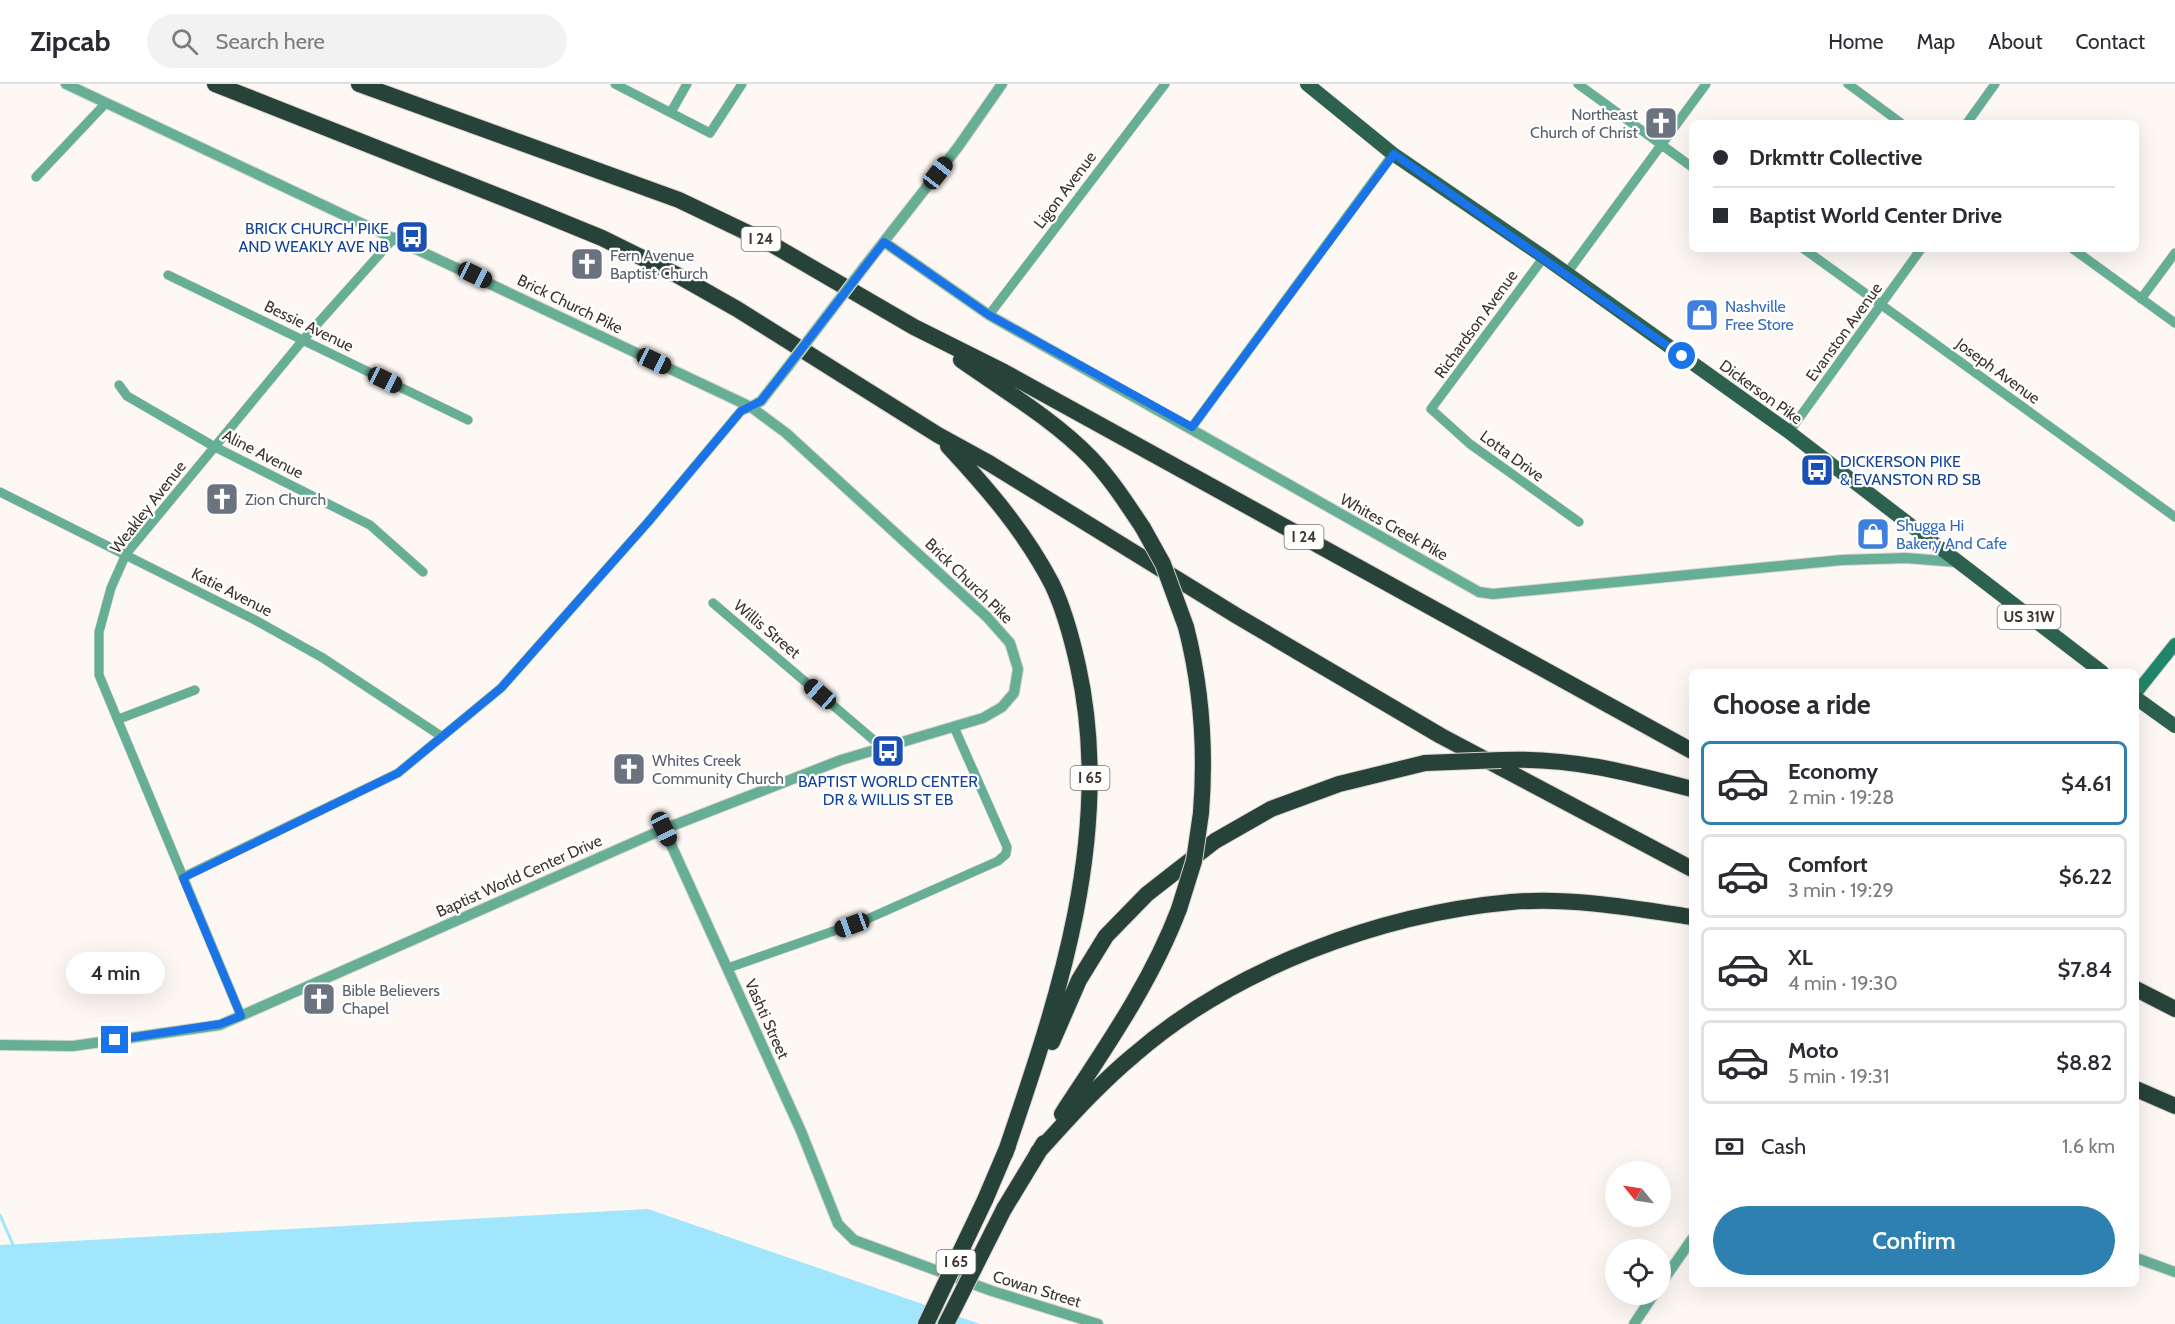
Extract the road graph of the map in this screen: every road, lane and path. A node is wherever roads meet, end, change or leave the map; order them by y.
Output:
1 (66, 84) edge
2 (215, 84) edge
3 (359, 84) edge
4 (615, 84) edge
5 (687, 84) edge
6 (742, 84) edge
7 (1002, 84) edge
8 (1165, 84) edge
9 (1307, 84) edge
10 (1578, 84) edge
11 (1706, 84) edge
12 (1848, 84) edge
13 (1995, 84) edge
14 (105, 104) junction
15 (671, 112) junction
16 (1897, 120) edge
17 (1969, 120) edge
18 (1660, 145) junction
19 (1394, 154) junction
20 (1689, 165) edge
21 (36, 177) dead end
22 (395, 237) junction
23 (884, 242) junction
24 (1808, 252) edge
25 (1919, 252) edge
26 (2077, 252) edge
27 (2175, 253) edge
28 (1544, 257) junction
29 (1567, 273) junction
30 (168, 275) dead end
31 (2141, 299) junction
32 (1882, 306) junction
33 (989, 315) junction
34 (2175, 323) edge
35 (914, 327) junction
36 (303, 340) junction
37 (119, 385) dead end
38 (751, 406) junction
39 (1431, 409) joint
40 (468, 420) dead end
41 (1192, 427) junction
42 (1789, 432) junction
43 (938, 435) junction
44 (215, 447) junction
45 (0, 492) edge
46 (2175, 518) edge
47 (1579, 522) dead end
48 (126, 554) junction
49 (1956, 562) junction
50 (423, 572) dead end
51 (713, 603) dead end
52 (2175, 644) edge
53 (1018, 669) joint
54 (2098, 669) edge
55 (195, 690) dead end
56 (2139, 691) edge
57 (2139, 697) edge
58 (119, 719) junction
59 (2175, 726) edge
60 (954, 727) junction
61 (441, 736) junction
62 (883, 748) junction
63 (1689, 749) edge
64 (1689, 788) edge
65 (664, 829) junction
66 (1689, 867) edge
67 (183, 878) junction
68 (1689, 917) edge
69 (728, 968) junction
70 (2139, 991) edge
71 (2175, 1009) edge
72 (241, 1016) junction
73 (0, 1045) edge
74 (2139, 1090) edge
75 (2175, 1106) edge
76 (1038, 1152) junction
77 (1005, 1154) junction
78 (838, 1224) joint
79 (1689, 1243) edge
80 (2139, 1259) edge
81 (1671, 1269) edge
82 (2175, 1272) edge
83 (1647, 1305) edge
84 (926, 1324) edge
85 (946, 1324) edge
86 (1098, 1324) edge
87 (1634, 1324) edge

1 - 14 street, Brick Church Pike
2 - 43 highway
3 - 35 highway, I 24
4 - 15 street
5 - 15 street
6 - 15 street
7 - 23 street
8 - 33 street, Ligon Avenue
9 - 19 main road, Dickerson Pike / US 31W
10 - 18 street
11 - 18 street
12 - 16 street
13 - 17 street
14 - 21 street
14 - 22 street, Brick Church Pike
18 - 20 street
18 - 29 street
19 - 28 main road, Dickerson Pike / US 31W
19 - 41 street
22 - 36 street, Weakley Avenue
22 - 38 street, Brick Church Pike
23 - 33 street, Whites Creek Pike
23 - 38 street, bridge
24 - 32 street, Joseph Avenue
25 - 32 street, Evanston Avenue
26 - 31 street
27 - 31 street
28 - 29 main road, Dickerson Pike / US 31W
28 - 39 street, Richardson Avenue
29 - 42 main road, Dickerson Pike / US 31W
30 - 36 street, Bessie Avenue
31 - 34 street
32 - 42 street, Evanston Avenue
32 - 46 street, Joseph Avenue
33 - 41 street, Whites Creek Pike
35 - 63 highway, I 24
35 - 76 highway, I 65, bridge
36 - 40 street, Bessie Avenue
36 - 44 street, Weakley Avenue
37 - 44 street, Aline Avenue
38 - 53 street, Brick Church Pike
38 - 61 street
39 - 47 street, Lotta Drive
41 - 49 street, Whites Creek Pike
42 - 49 main road, Dickerson Pike / US 31W
43 - 66 highway
43 - 77 highway, I 65
44 - 48 street, Weakley Avenue
44 - 50 street, Aline Avenue
45 - 48 street, Katie Avenue
48 - 58 street, Weakley Avenue
48 - 61 street, Katie Avenue
49 - 54 main road, Dickerson Pike / US 31W
51 - 62 street, Willis Street
52 - 56 main road
53 - 60 street, Baptist World Center Drive
55 - 58 street
57 - 59 main road
58 - 67 street, Weakley Avenue
60 - 62 street, Baptist World Center Drive
60 - 69 street
61 - 67 street
62 - 65 street, Baptist World Center Drive
64 - 77 highway, bridge
65 - 69 street, Vashti Street
65 - 72 street, Baptist World Center Drive
67 - 72 street, Weakley Avenue
68 - 76 highway
69 - 78 street, Vashti Street
70 - 71 highway
72 - 73 street, Baptist World Center Drive
74 - 75 highway
76 - 85 highway, I 65, bridge
77 - 84 highway, I 65, bridge
78 - 86 street, Cowan Street
79 - 81 street
80 - 82 street
83 - 87 street

